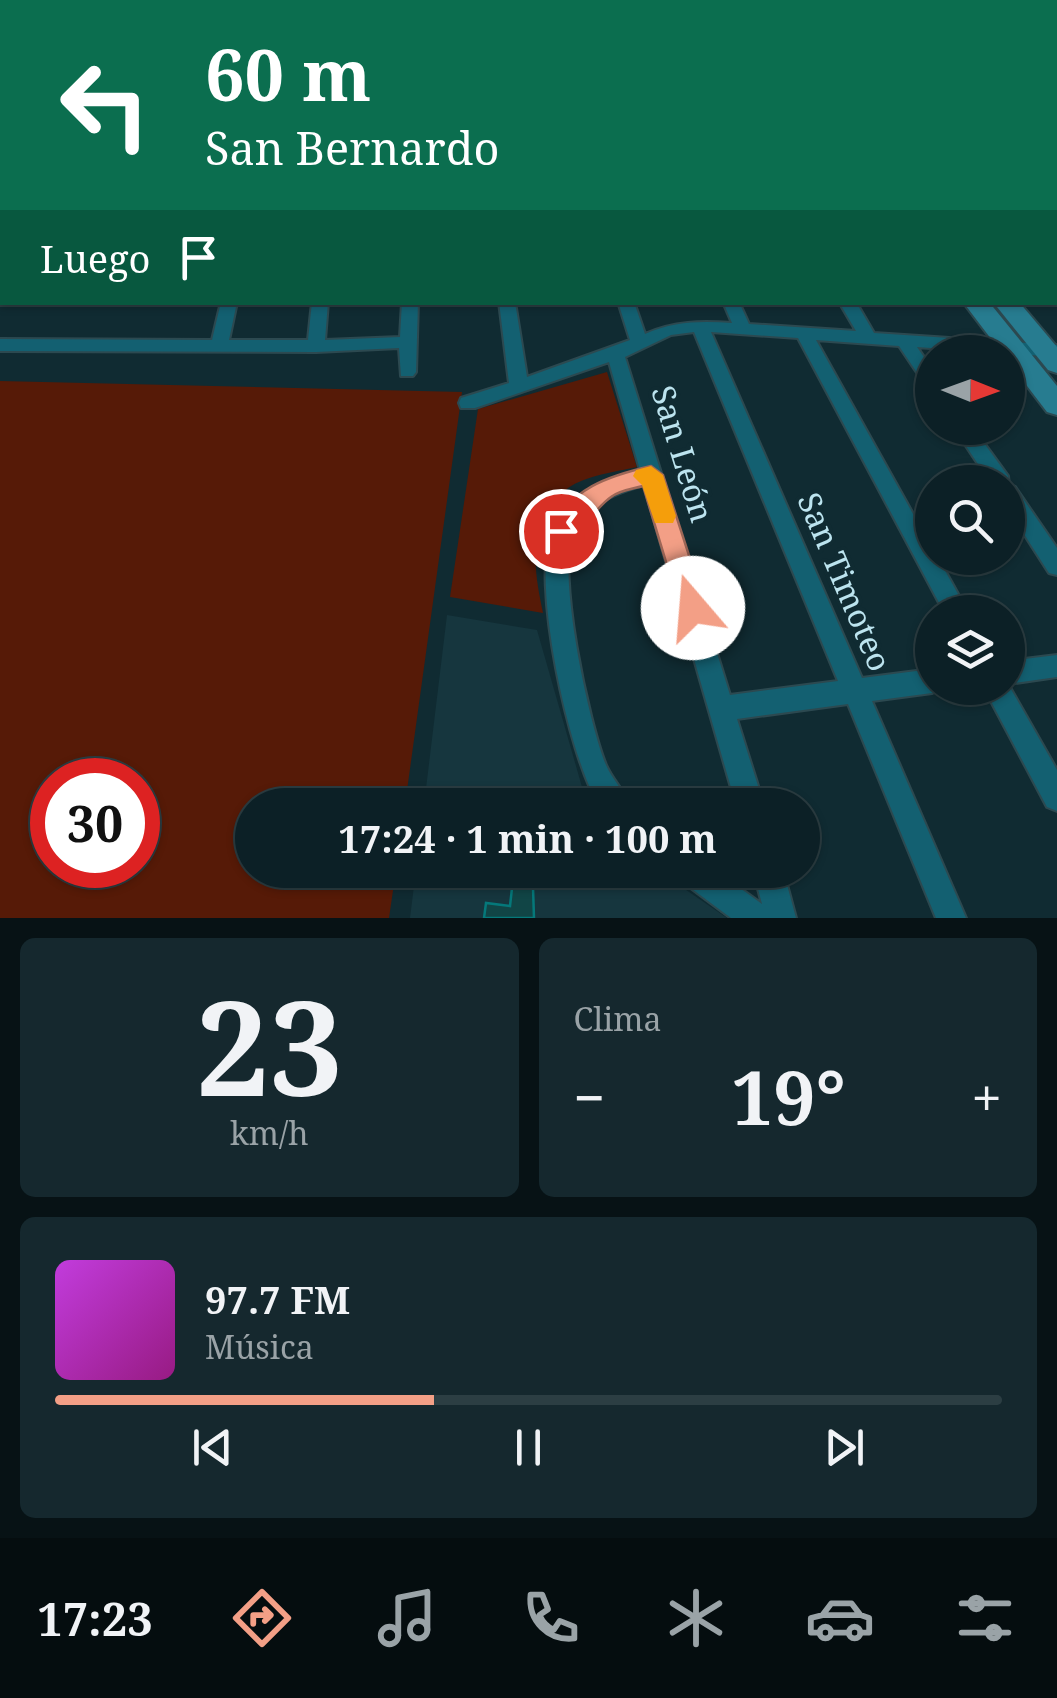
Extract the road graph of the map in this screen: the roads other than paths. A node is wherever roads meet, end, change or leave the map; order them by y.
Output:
1 (227, 305) edge
2 (320, 305) edge
3 (410, 305) edge
4 (507, 305) edge
5 (627, 305) edge
6 (731, 305) edge
7 (849, 305) edge
8 (977, 305) edge
9 (1008, 305) edge
10 (700, 326) junction
11 (742, 327) junction
12 (802, 332) junction
13 (1002, 335) edge
14 (868, 337) junction
15 (904, 339) junction
16 (915, 340) edge
17 (408, 342) junction
18 (639, 342) junction
19 (0, 344) edge
20 (220, 345) junction
21 (316, 346) junction
22 (1025, 350) edge
23 (615, 354) junction
24 (1053, 355) edge
25 (915, 356) edge
26 (1025, 364) edge
27 (407, 372) dead end
28 (519, 387) junction
29 (468, 402) dead end
30 (1057, 405) edge
31 (651, 475) junction
32 (1025, 518) edge
33 (1057, 566) edge
34 (947, 595) edge
35 (1057, 666) edge
36 (1025, 670) edge
37 (915, 683) edge
38 (854, 690) junction
39 (1006, 705) edge
40 (724, 708) junction
41 (606, 788) edge
42 (745, 788) edge
43 (1057, 797) edge
44 (715, 888) edge
45 (773, 888) edge
46 (756, 918) edge
47 (781, 918) edge
48 (950, 918) edge

1 - 20 street
2 - 21 street
3 - 17 street
4 - 28 street
5 - 18 street
6 - 11 street
7 - 14 street
8 - 13 street
9 - 24 street
10 - 11 street
10 - 18 street
10 - 38 street, San Timoteo
11 - 12 street
12 - 14 street
12 - 34 street
14 - 15 street
15 - 16 street
15 - 25 street
17 - 21 street
17 - 27 street
18 - 23 street
19 - 20 street
20 - 21 street
22 - 24 street
23 - 28 street
23 - 31 street, San León
26 - 30 street
28 - 29 street
31 - 40 street, San León
31 - 41 street
32 - 33 street
35 - 36 street
37 - 38 street
38 - 40 street
38 - 48 street, San Timoteo
39 - 43 street
40 - 42 street, San León
44 - 46 street
45 - 47 street

